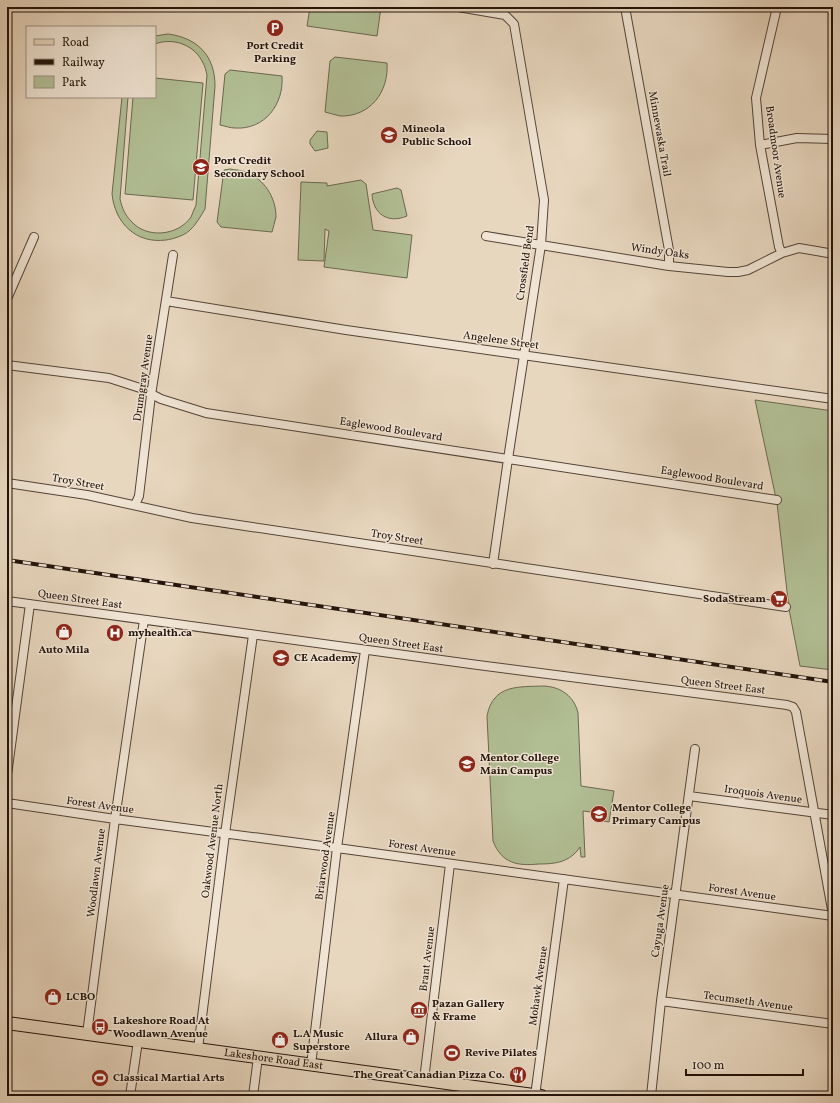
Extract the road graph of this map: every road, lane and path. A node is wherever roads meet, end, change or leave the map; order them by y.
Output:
1 (458, 7) edge
2 (625, 7) edge
3 (777, 7) edge
4 (833, 139) edge
5 (760, 145) junction
6 (486, 236) dead end
7 (34, 237) dead end
8 (541, 244) junction
9 (782, 252) junction
10 (828, 253) dead end
11 (173, 255) dead end
12 (669, 266) junction
13 (7, 299) edge
14 (166, 301) junction
15 (524, 355) junction
16 (7, 366) edge
17 (151, 395) junction
18 (833, 399) edge
19 (508, 459) junction
20 (7, 483) edge
21 (777, 500) dead end
22 (135, 505) junction
23 (494, 564) junction
24 (7, 601) edge
25 (30, 604) junction
26 (786, 607) dead end
27 (144, 620) junction
28 (253, 635) junction
29 (365, 650) junction
30 (695, 749) dead end
31 (7, 775) edge
32 (689, 796) junction
33 (7, 803) edge
34 (815, 813) junction
35 (833, 815) edge
36 (115, 819) junction
37 (225, 834) junction
38 (338, 848) junction
39 (450, 864) junction
40 (564, 879) junction
41 (676, 895) junction
42 (833, 915) edge
43 (661, 1001) junction
44 (7, 1023) edge
45 (833, 1024) edge
46 (87, 1034) junction
47 (138, 1041) junction
48 (198, 1049) junction
49 (258, 1057) junction
50 (311, 1065) junction
51 (424, 1080) junction
52 (130, 1096) edge
53 (253, 1096) edge
54 (537, 1096) edge
55 (651, 1096) edge

1 - 8 street, Crossfield Bend
2 - 12 street, Minnewaska Trail
3 - 5 street, Broadmoor Avenue
4 - 5 street
5 - 9 street, Broadmoor Avenue
6 - 8 street, Windy Oaks
7 - 13 street
8 - 12 street, Windy Oaks
8 - 15 street, Crossfield Bend
9 - 10 street, Windy Oaks
9 - 12 street, Windy Oaks
11 - 14 street, Drumgray Avenue
14 - 15 street, Angelene Street
14 - 17 street, Drumgray Avenue
15 - 18 street, Angelene Street
15 - 19 street, Crossfield Bend
16 - 17 street, Eaglewood Boulevard
17 - 19 street, Eaglewood Boulevard
17 - 22 street, Drumgray Avenue
19 - 21 street, Eaglewood Boulevard
19 - 23 street, Crossfield Bend
20 - 22 street, Troy Street
22 - 23 street, Troy Street
23 - 26 street, Troy Street
24 - 25 street, Queen Street East
25 - 27 street, Queen Street East
25 - 31 street
27 - 28 street, Queen Street East
27 - 36 street, Woodlawn Avenue
28 - 29 street, Queen Street East
28 - 37 street, Oakwood Avenue North
29 - 34 street, Queen Street East
29 - 38 street, Briarwood Avenue
30 - 32 street, Cayuga Avenue
32 - 34 street, Iroquois Avenue
32 - 41 street, Cayuga Avenue
33 - 36 street, Forest Avenue
34 - 35 street, Iroquois Avenue
34 - 42 street
36 - 37 street, Forest Avenue
36 - 46 street, Woodlawn Avenue
37 - 38 street, Forest Avenue
37 - 48 street, Oakwood Avenue North
38 - 39 street, Forest Avenue
38 - 50 street, Briarwood Avenue
39 - 40 street, Forest Avenue
39 - 51 street, Brant Avenue
40 - 41 street, Forest Avenue
40 - 54 street, Mohawk Avenue
41 - 42 street, Forest Avenue
41 - 43 street, Cayuga Avenue
43 - 45 street, Tecumseth Avenue
43 - 55 street, Cayuga Avenue
44 - 46 main road, Lakeshore Road East
46 - 47 main road, Lakeshore Road East
47 - 48 main road, Lakeshore Road East
47 - 52 street
48 - 49 main road, Lakeshore Road East
49 - 50 main road, Lakeshore Road East
49 - 53 street
50 - 51 main road, Lakeshore Road East
51 - 54 main road, Lakeshore Road East

